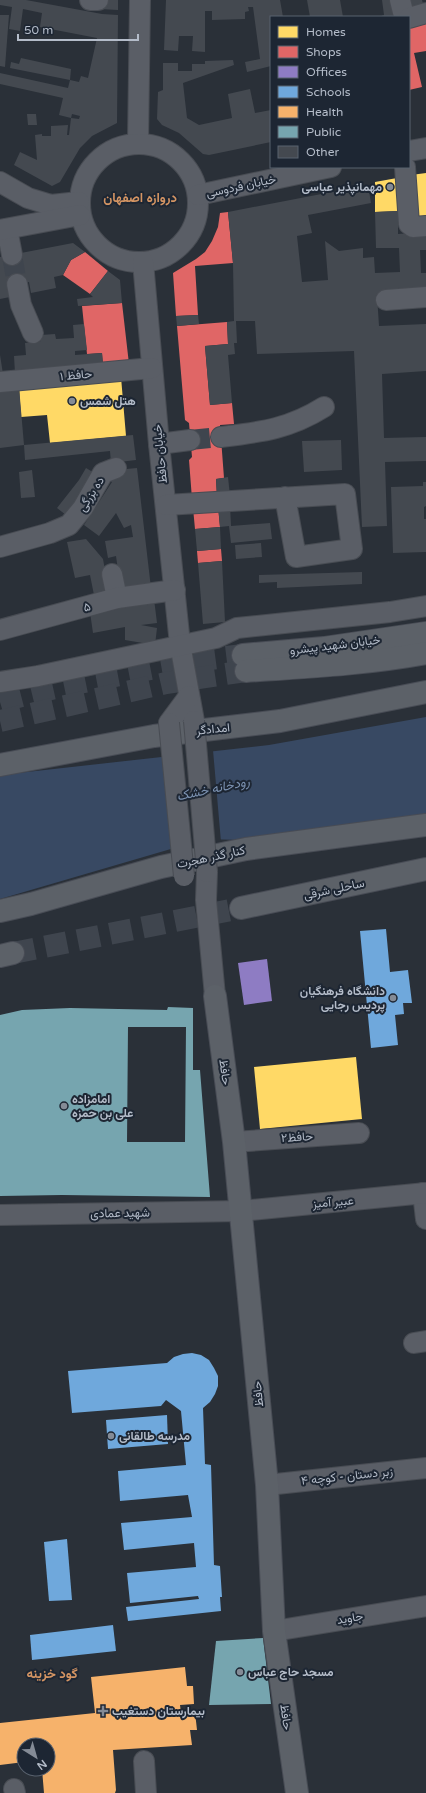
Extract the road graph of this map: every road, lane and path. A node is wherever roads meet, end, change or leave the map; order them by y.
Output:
1 (140, 0) edge
2 (400, 0) edge
3 (426, 13) edge
4 (406, 16) edge
5 (410, 17) edge
6 (138, 143) junction
7 (426, 148) edge
8 (410, 151) edge
9 (326, 168) edge
10 (405, 168) edge
11 (0, 182) edge
12 (198, 195) junction
13 (80, 209) junction
14 (426, 226) edge
15 (4, 229) edge
16 (12, 255) tunnel mouth
17 (143, 262) junction
18 (17, 284) tunnel mouth
19 (426, 297) edge
20 (386, 300) dead end
21 (34, 333) dead end
22 (152, 368) junction
23 (0, 382) edge
24 (324, 407) dead end
25 (221, 437) tunnel mouth
26 (190, 440) tunnel mouth
27 (159, 444) junction
28 (116, 468) dead end
29 (285, 497) dead end
30 (166, 505) junction
31 (0, 544) edge
32 (112, 574) dead end
33 (175, 590) junction
34 (117, 598) junction
35 (426, 606) edge
36 (0, 630) edge
37 (426, 633) edge
38 (180, 644) junction
39 (426, 653) edge
40 (0, 682) edge
41 (426, 692) edge
42 (189, 696) junction
43 (0, 765) edge
44 (426, 825) edge
45 (426, 869) edge
46 (206, 900) junction
47 (241, 908) tunnel mouth
48 (0, 911) edge
49 (215, 996) joint
50 (359, 1133) dead end
51 (234, 1142) junction
52 (425, 1193) edge
53 (240, 1211) junction
54 (0, 1215) edge
55 (426, 1219) edge
56 (426, 1468) edge
57 (267, 1485) junction
58 (426, 1606) edge
59 (274, 1631) junction
60 (144, 1761) dead end
61 (146, 1793) edge
62 (296, 1793) edge

1 - 6 street
2 - 4 street
3 - 5 street
6 - 12 street
6 - 13 street
7 - 8 street
9 - 12 street, خیابان فردوسی
10 - 14 street
11 - 13 street
12 - 17 street
13 - 15 street
13 - 17 street
15 - 16 street
17 - 22 street, خیابان حافظ
18 - 21 street
19 - 20 street
22 - 23 street, حافظ ۱
22 - 27 street, خیابان حافظ
24 - 25 street
26 - 27 street
27 - 30 street, خیابان حافظ
28 - 31 street, ده بزرگی
29 - 30 street
30 - 33 street, خیابان حافظ
32 - 34 street
33 - 34 street, ۵
33 - 38 street, خیابان حافظ
34 - 36 street, ۵
35 - 38 street
37 - 39 main road, خیابان شهید پیشرو
38 - 40 street
38 - 42 street, خیابان حافظ
41 - 43 main road, امدادگر
42 - 46 street, خیابان حافظ, bridge
42 - 46 street, bridge
44 - 48 main road, کنار گذر هجرت
45 - 47 main road, ساحلی شرقی
46 - 49 street, خیابان حافظ
49 - 51 main road, حافظ
50 - 51 street, ۲حافظ
51 - 53 main road, حافظ
52 - 53 street, عبیر آمیز
52 - 55 street
53 - 54 street, شهید عمادی
53 - 57 main road, حافظ
56 - 57 street, زبر دستان - کوچه ۴
57 - 59 main road, حافظ
58 - 59 street, جاوید
59 - 62 main road, حافظ
60 - 61 street

